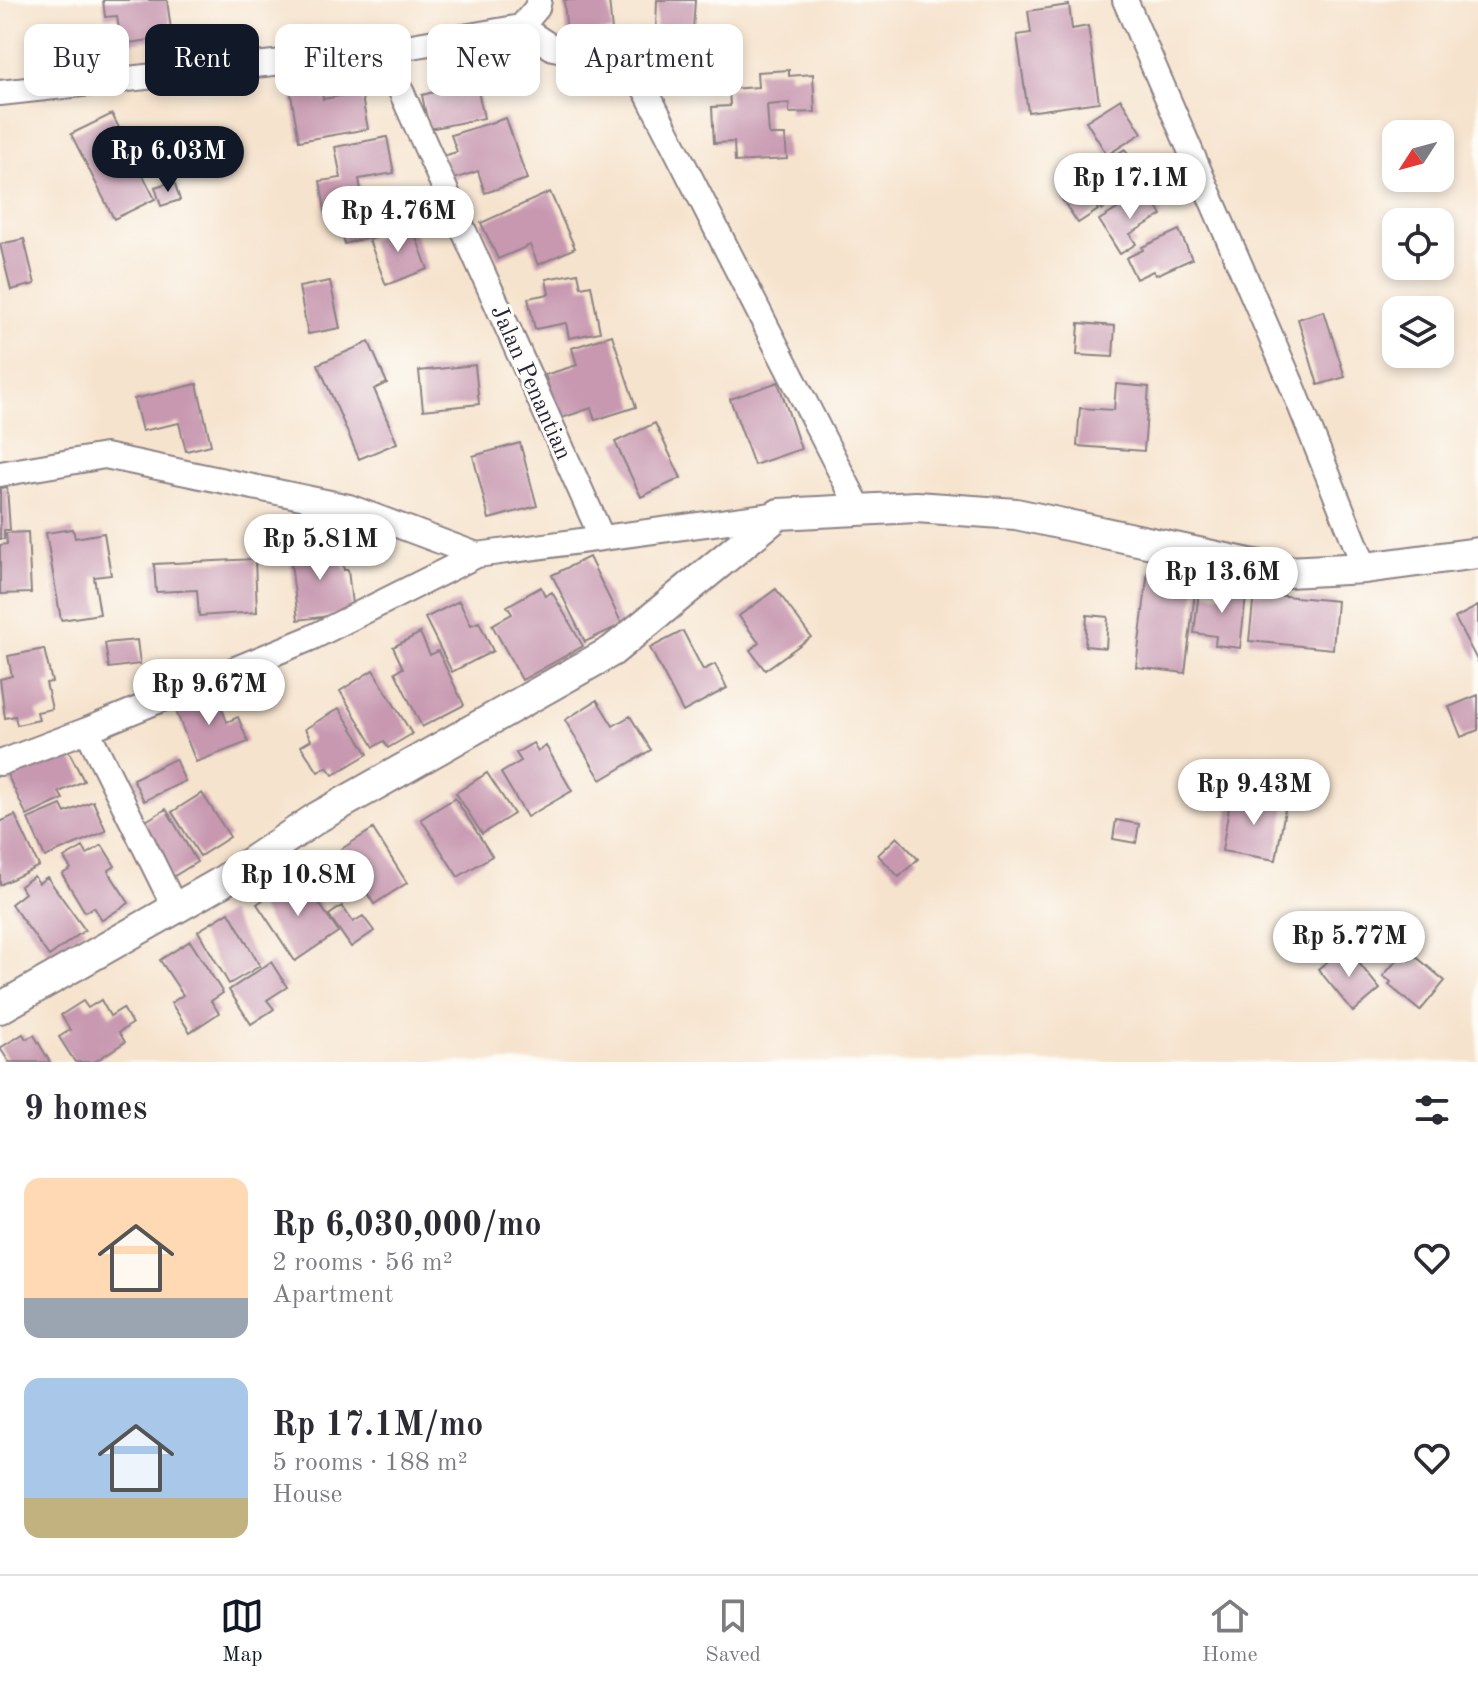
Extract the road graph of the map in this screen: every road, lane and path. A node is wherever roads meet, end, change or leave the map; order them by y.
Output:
1 (539, 0) edge
2 (1125, 0) edge
3 (524, 24) edge
4 (540, 39) edge
5 (275, 63) edge
6 (0, 93) edge
7 (403, 96) edge
8 (0, 474) edge
9 (860, 510) junction
10 (779, 514) junction
11 (602, 538) junction
12 (477, 555) junction
13 (1475, 560) edge
14 (1365, 568) junction
15 (87, 730) junction
16 (0, 763) edge
17 (175, 908) junction
18 (0, 1008) edge

1 - 3 street
2 - 14 street
4 - 9 street
5 - 6 street
7 - 11 street, Jalan Penantian
8 - 12 street
9 - 10 street
9 - 14 street
10 - 11 street
10 - 17 street
11 - 12 street
12 - 15 street
13 - 14 street
15 - 16 street
15 - 17 street
17 - 18 street

